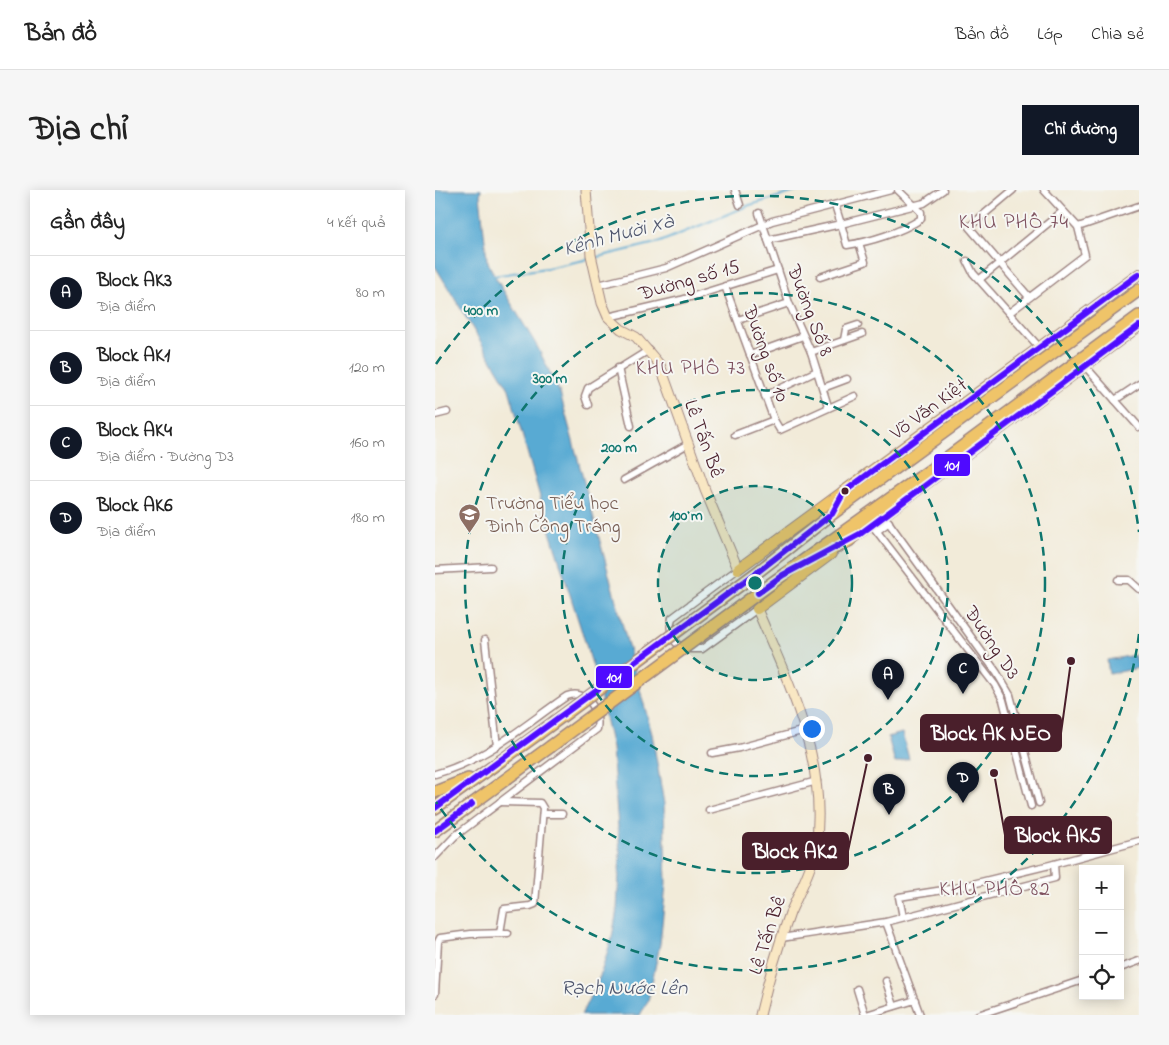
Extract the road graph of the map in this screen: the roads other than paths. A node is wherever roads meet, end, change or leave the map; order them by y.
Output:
1 (586, 190) edge
2 (735, 190) edge
3 (891, 190) edge
4 (897, 190) edge
5 (943, 190) edge
6 (1013, 190) edge
7 (1044, 190) edge
8 (740, 204) dead end
9 (913, 204) junction
10 (835, 205) junction
11 (1139, 206) edge
12 (1063, 211) junction
13 (759, 213) dead end
14 (841, 224) junction
15 (764, 226) junction
16 (1078, 227) junction
17 (768, 240) junction
18 (859, 243) junction
19 (967, 262) dead end
20 (1001, 263) junction
21 (778, 270) junction
22 (1139, 274) edge
23 (820, 277) dead end
24 (980, 279) junction
25 (597, 285) junction
26 (725, 286) junction
27 (1139, 290) edge
28 (1029, 297) junction
29 (789, 302) junction
30 (1009, 313) junction
31 (1139, 316) edge
32 (609, 318) junction
33 (738, 320) junction
34 (858, 325) dead end
35 (1139, 326) edge
36 (861, 334) dead end
37 (803, 336) junction
38 (844, 340) junction
39 (1040, 348) junction
40 (649, 350) junction
41 (811, 352) junction
42 (750, 355) junction
43 (1085, 366) junction
44 (618, 368) junction
45 (817, 371) junction
46 (847, 379) dead end
47 (1139, 384) edge
48 (823, 388) junction
49 (765, 396) junction
50 (855, 396) dead end
51 (1115, 400) junction
52 (588, 404) dead end
53 (828, 406) junction
54 (447, 412) dead end
55 (435, 415) edge
56 (774, 420) junction
57 (631, 426) dead end
58 (1139, 427) edge
59 (735, 435) dead end
60 (688, 444) junction
61 (624, 480) dead end
62 (845, 492) junction
63 (832, 514) junction
64 (887, 519) junction
65 (874, 528) junction
66 (851, 540) junction
67 (491, 567) dead end
68 (738, 569) junction
69 (435, 570) edge
70 (783, 575) junction
71 (1118, 580) dead end
72 (1139, 589) edge
73 (757, 609) junction
74 (671, 636) junction
75 (485, 640) dead end
76 (805, 730) junction
77 (497, 746) junction
78 (712, 753) dead end
79 (490, 768) junction
80 (435, 774) edge
81 (817, 781) junction
82 (435, 792) edge
83 (499, 802) junction
84 (1039, 804) dead end
85 (1031, 806) dead end
86 (435, 808) edge
87 (709, 810) dead end
88 (543, 814) junction
89 (562, 814) dead end
90 (435, 831) edge
91 (1139, 841) edge
92 (435, 858) edge
93 (1054, 864) junction
94 (903, 917) junction
95 (886, 922) junction
96 (500, 932) junction
97 (508, 932) dead end
98 (781, 938) junction
99 (1139, 961) edge
100 (1124, 967) edge
101 (886, 981) dead end
102 (1079, 981) edge
103 (857, 989) dead end
104 (435, 994) edge
105 (915, 1000) junction
106 (893, 1006) junction
107 (760, 1015) edge
108 (865, 1015) edge
109 (920, 1015) edge
110 (978, 1015) edge

1 - 25 street
2 - 8 street
3 - 10 street
4 - 9 street
5 - 9 street
6 - 20 street
7 - 12 street
9 - 14 street
9 - 18 street
10 - 14 street
10 - 15 street
11 - 16 street
12 - 16 street
12 - 20 street
13 - 15 street, Đường Số 8
14 - 17 street
14 - 18 street
15 - 17 street, Đường Số 8
15 - 25 street
16 - 28 street
17 - 21 street, Đường Số 8
18 - 23 street
19 - 24 street
20 - 24 street
20 - 28 street
21 - 26 street, Đường số 15
21 - 29 street, Đường Số 8
22 - 39 main road, Võ Văn Kiệt
24 - 30 street
25 - 32 street
26 - 32 street, Đường số 15
26 - 33 street, Đường số 10
27 - 63 highway, Võ Văn Kiệt
28 - 30 street
29 - 33 street
29 - 37 street, Đường Số 8
30 - 39 street
31 - 70 highway
32 - 40 street, Lê Tấn Bê
33 - 42 street, Đường số 10
34 - 38 street
35 - 43 main road
36 - 38 street
37 - 41 street, Đường Số 8
37 - 42 street
38 - 41 street
39 - 62 main road, Võ Văn Kiệt
40 - 44 street
40 - 60 street, Lê Tấn Bê
41 - 45 street, Đường Số 8
42 - 49 street, Đường số 10
43 - 51 street
43 - 64 main road
44 - 52 street
44 - 57 street
45 - 48 street, Đường Số 8
45 - 49 street
46 - 48 street
47 - 51 street
48 - 53 street, Đường Số 8
49 - 56 street, Đường số 10
50 - 53 street
51 - 58 street
53 - 56 street, Đường số 10
54 - 55 street
56 - 59 street
60 - 61 street
60 - 68 street, Lê Tấn Bê
62 - 63 highway
62 - 68 main road, Võ Văn Kiệt
63 - 74 highway, Võ Văn Kiệt, bridge
64 - 65 main road
64 - 84 street, Đường D3
65 - 66 main road
65 - 85 street, Đường D3
66 - 70 highway
66 - 73 main road
67 - 69 street
68 - 74 street
70 - 90 highway, bridge
71 - 72 street
73 - 74 street
73 - 76 street, Lê Tấn Bê
74 - 79 highway, Võ Văn Kiệt, bridge
75 - 77 street
76 - 78 street
76 - 81 street, Lê Tấn Bê
77 - 80 street
77 - 83 street
79 - 82 highway
79 - 86 highway
81 - 87 street
81 - 98 street, Lê Tấn Bê
83 - 88 street
83 - 92 street
88 - 89 street
88 - 96 street
91 - 93 street
93 - 94 street
93 - 94 street
94 - 95 street
95 - 98 street
95 - 105 street
96 - 97 street
96 - 104 street
98 - 107 street, Lê Tấn Bê
99 - 100 street
101 - 106 street
102 - 110 street
103 - 108 street
105 - 106 street
105 - 109 street
106 - 108 street

